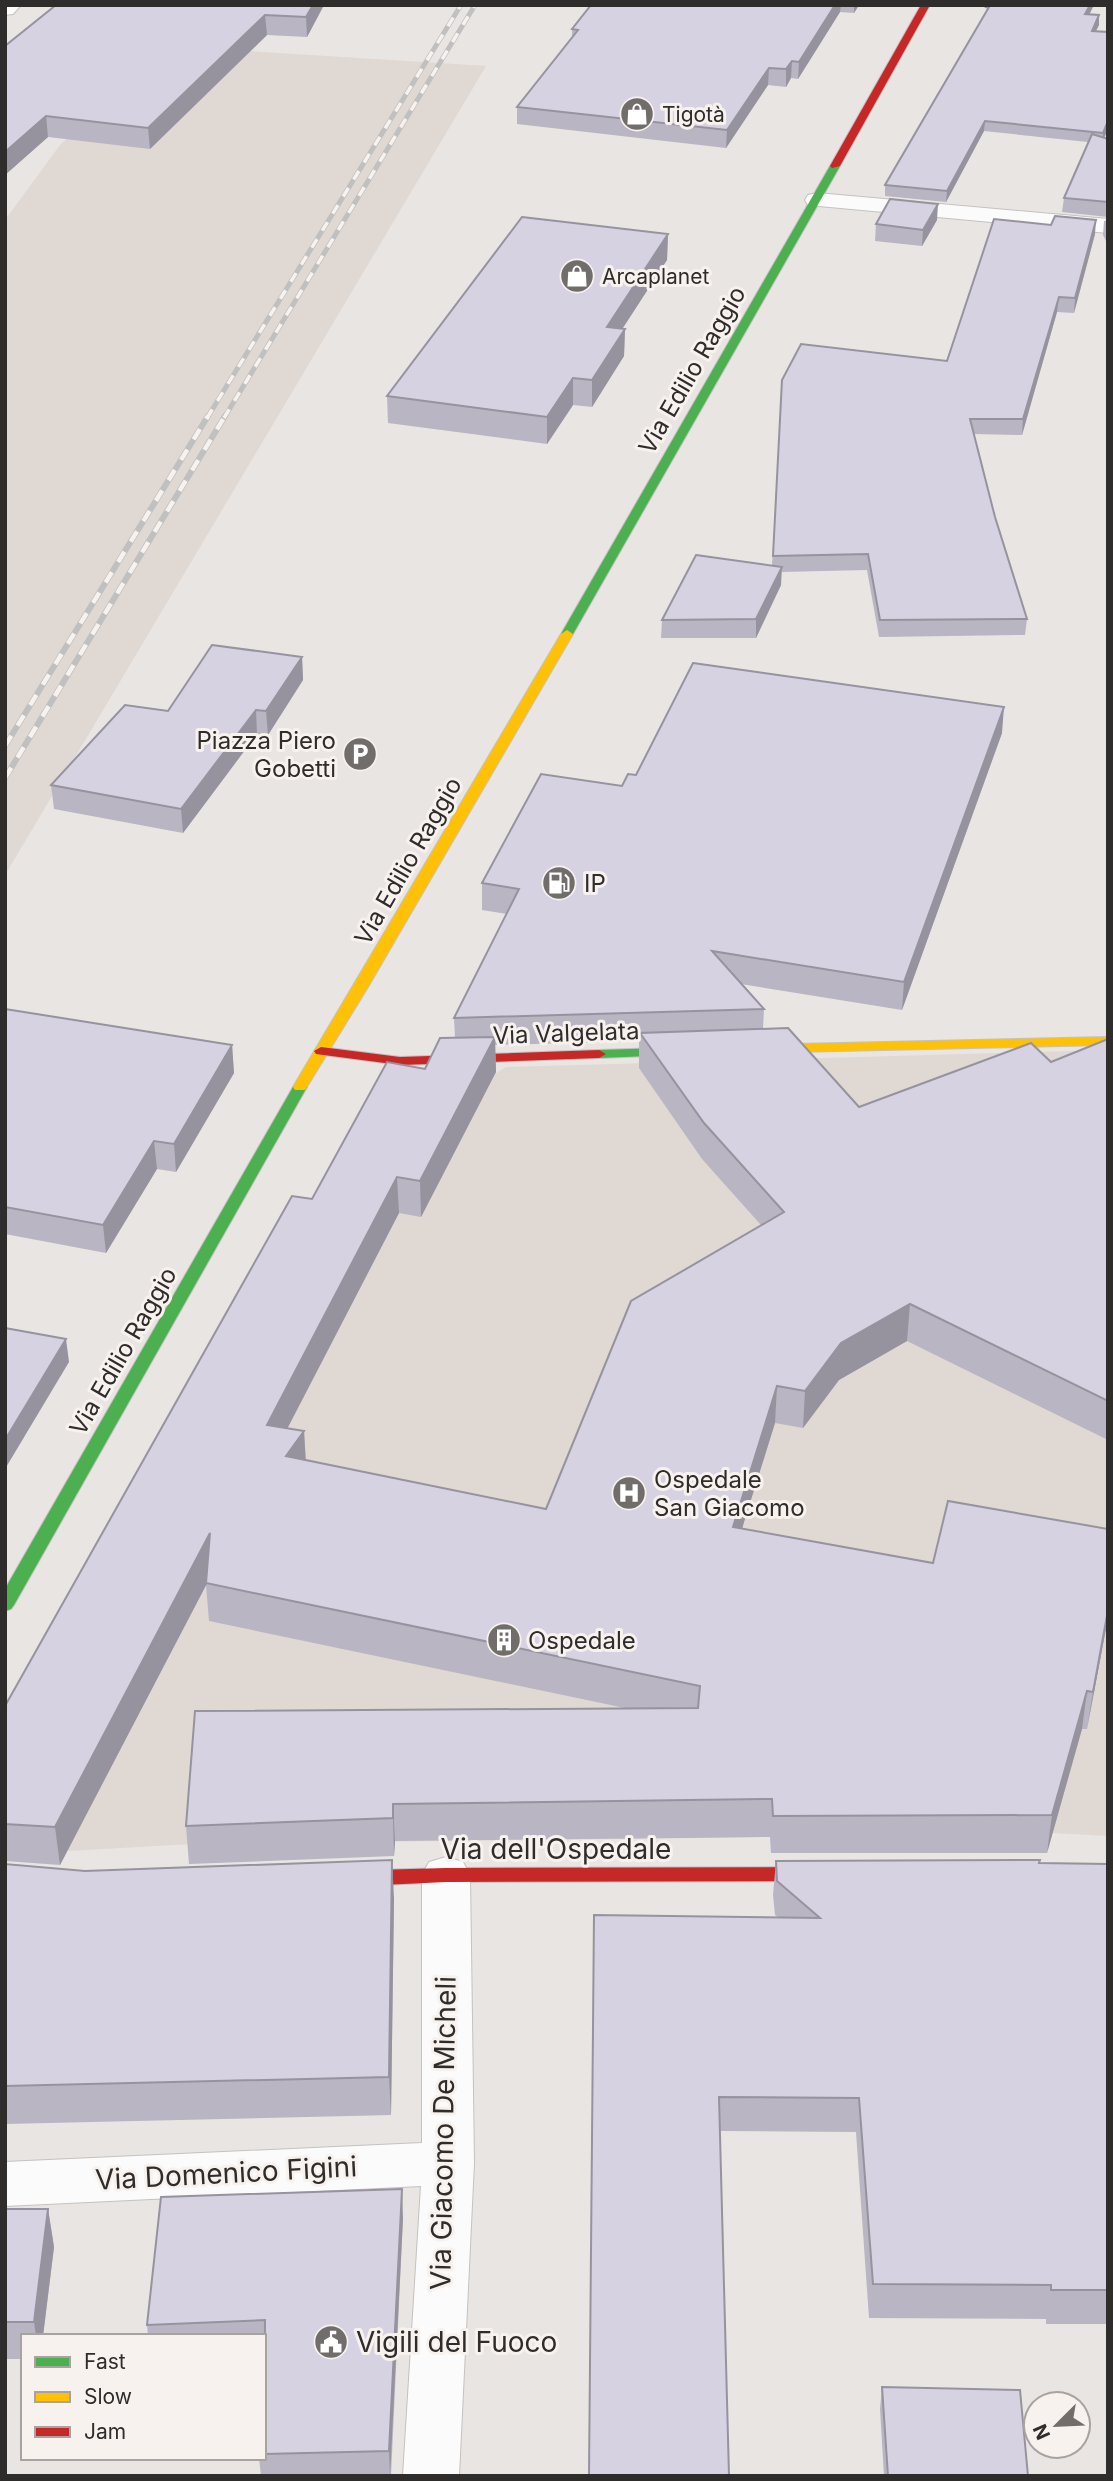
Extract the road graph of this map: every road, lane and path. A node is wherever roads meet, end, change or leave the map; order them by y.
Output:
1 (10, 5) edge
2 (926, 5) edge
3 (5, 9) edge
4 (817, 200) junction
5 (1108, 226) edge
6 (1108, 1041) edge
7 (738, 1050) edge
8 (710, 1051) edge
9 (321, 1052) junction
10 (5, 1605) edge
11 (846, 1874) edge
12 (446, 1875) junction
13 (320, 1879) edge
14 (448, 2163) junction
15 (5, 2184) edge
16 (431, 2476) edge

1 - 3 street
2 - 4 main road, Via Edilio Raggio
4 - 5 street
4 - 9 main road, Via Edilio Raggio
6 - 7 main road
8 - 9 main road, Via Valgelata
9 - 10 main road, Via Edilio Raggio
11 - 12 main road, Via dell'Ospedale
12 - 13 main road, Via dell'Ospedale
12 - 14 street, Via Giacomo De Micheli
14 - 15 street, Via Domenico Figini
14 - 16 street, Via Giacomo De Micheli

